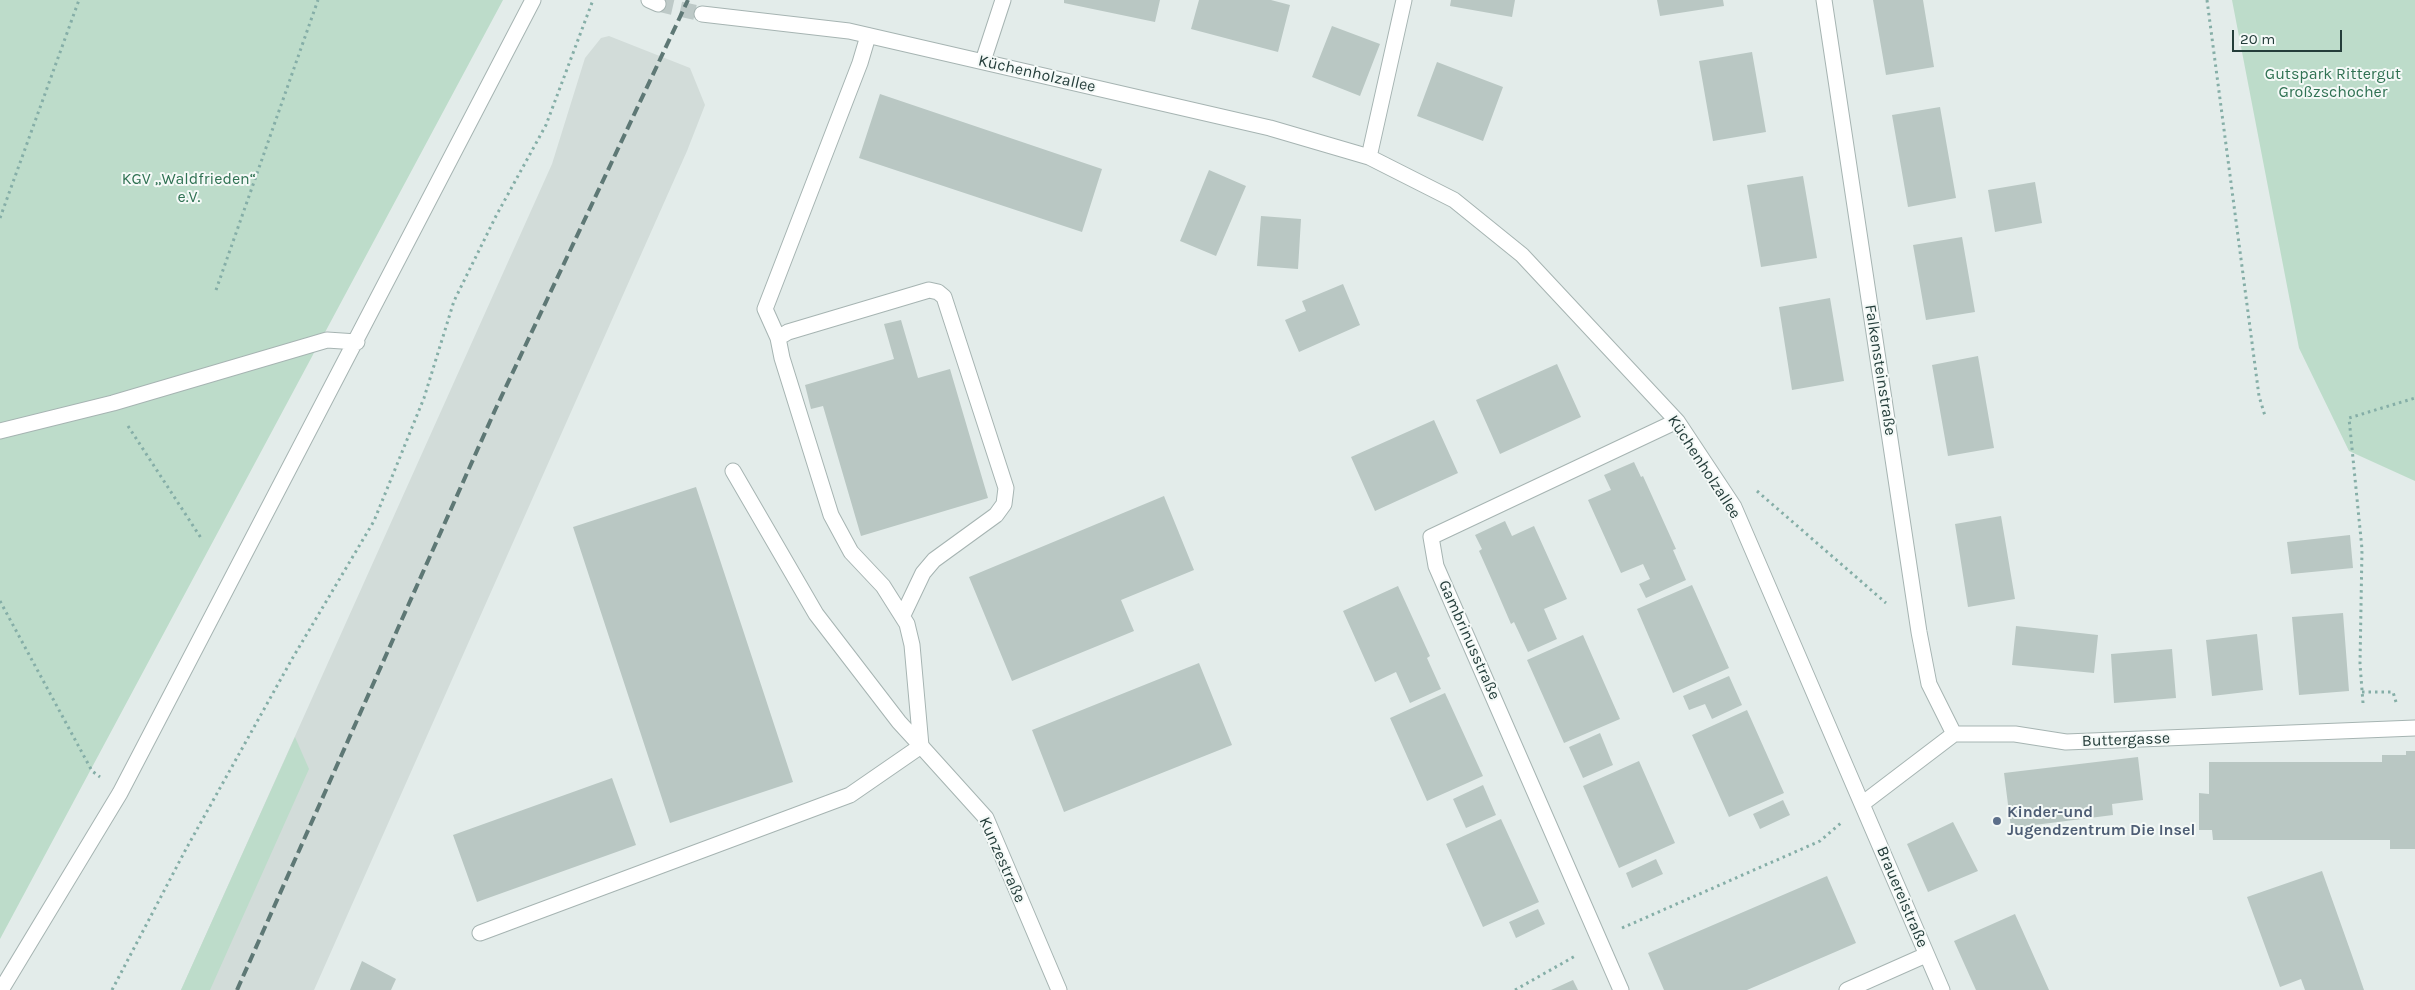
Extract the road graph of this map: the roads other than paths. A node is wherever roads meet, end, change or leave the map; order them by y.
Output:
1 (533, 0) edge
2 (1003, 0) edge
3 (1404, 0) edge
4 (1824, 0) edge
5 (702, 14) tunnel mouth
6 (868, 36) junction
7 (983, 61) junction
8 (1369, 157) junction
9 (778, 338) junction
10 (357, 342) junction
11 (1677, 422) junction
12 (0, 431) edge
13 (732, 471) dead end
14 (903, 615) junction
15 (2415, 728) edge
16 (1954, 734) junction
17 (921, 746) junction
18 (1862, 804) junction
19 (480, 933) dead end
20 (1926, 955) junction
21 (1, 990) edge
22 (1059, 990) edge
23 (1621, 990) edge
24 (1847, 990) edge
25 (1942, 990) edge

1 - 10 street
2 - 7 street
3 - 8 street
4 - 16 street, Falkensteinstraße
5 - 6 street, Küchenholzallee
6 - 7 street, Küchenholzallee
6 - 9 street
7 - 8 street, Küchenholzallee
8 - 11 street, Küchenholzallee
9 - 14 street
9 - 14 street
10 - 12 street
10 - 21 street
11 - 18 street, Küchenholzallee
11 - 23 street, Gambrinusstraße
13 - 17 street, Kunzestraße
14 - 17 street
15 - 16 street, Buttergasse
16 - 18 street
17 - 19 street
17 - 22 street, Kunzestraße
18 - 20 street, Brauereistraße
20 - 24 street
20 - 25 street, Brauereistraße

